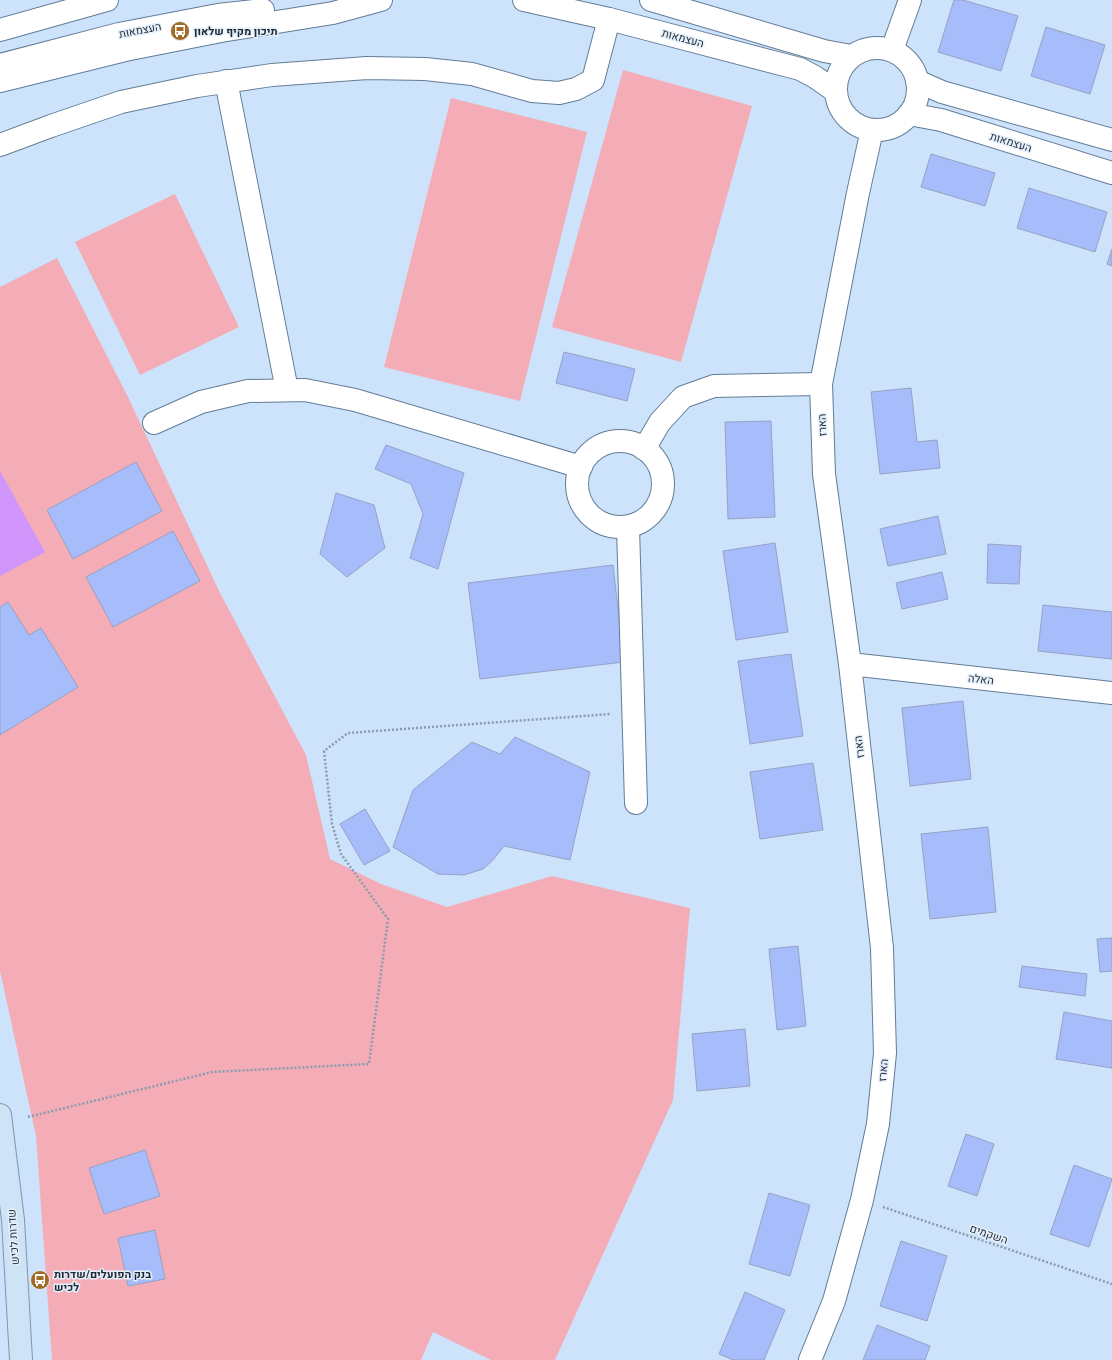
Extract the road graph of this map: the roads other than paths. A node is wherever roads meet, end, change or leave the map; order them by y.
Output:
1 (107, 0) edge
2 (353, 0) edge
3 (381, 0) edge
4 (524, 0) edge
5 (652, 0) edge
6 (910, 0) edge
7 (264, 5) edge
8 (609, 19) junction
9 (0, 30) edge
10 (892, 50) junction
11 (851, 56) junction
12 (0, 65) edge
13 (0, 81) edge
14 (226, 81) junction
15 (917, 81) junction
16 (835, 91) junction
17 (909, 114) junction
18 (872, 130) junction
19 (1112, 140) edge
20 (0, 145) edge
21 (1112, 173) edge
22 (821, 384) junction
23 (287, 390) junction
24 (154, 423) dead end
25 (644, 449) junction
26 (581, 467) junction
27 (628, 527) junction
28 (850, 664) junction
29 (1112, 693) edge
30 (636, 803) dead end
31 (0, 1116) edge
32 (21, 1360) edge
33 (810, 1360) edge

1 - 9 street
2 - 7 street, העצמאות
3 - 13 street
4 - 8 street, העצמאות
5 - 11 street
6 - 10 street
7 - 12 street, העצמאות
8 - 14 street
8 - 16 street, העצמאות
10 - 11 street
10 - 15 street
11 - 16 street
14 - 20 street
14 - 23 street
15 - 17 street
15 - 19 street
16 - 18 street
17 - 18 street
17 - 21 street, העצמאות
18 - 22 street, הארז
22 - 25 street
22 - 28 street, הארז
23 - 24 street
23 - 26 street
25 - 26 street
25 - 27 street
26 - 27 street
27 - 30 street
28 - 29 street, האלה
28 - 33 street, הארז
31 - 32 main road, שדרות לכיש

